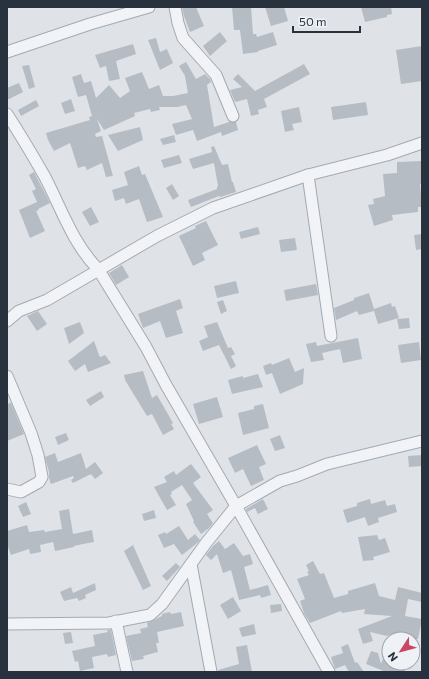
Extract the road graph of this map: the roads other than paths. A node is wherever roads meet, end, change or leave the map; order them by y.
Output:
1 (149, 7) edge
2 (175, 7) edge
3 (7, 52) edge
4 (7, 114) edge
5 (233, 116) dead end
6 (422, 143) edge
7 (308, 175) junction
8 (98, 269) junction
9 (7, 322) edge
10 (330, 336) dead end
11 (7, 376) edge
12 (422, 441) edge
13 (7, 489) edge
14 (236, 506) junction
15 (191, 564) junction
16 (116, 622) junction
17 (7, 624) edge
18 (127, 672) edge
19 (211, 672) edge
20 (329, 672) edge

1 - 3 street
2 - 5 street
4 - 8 street
6 - 7 street
7 - 8 street
7 - 10 street
8 - 9 street
8 - 14 street
11 - 13 street
12 - 14 street
14 - 15 street
14 - 20 street
15 - 16 street
15 - 19 street
16 - 17 street
16 - 18 street

